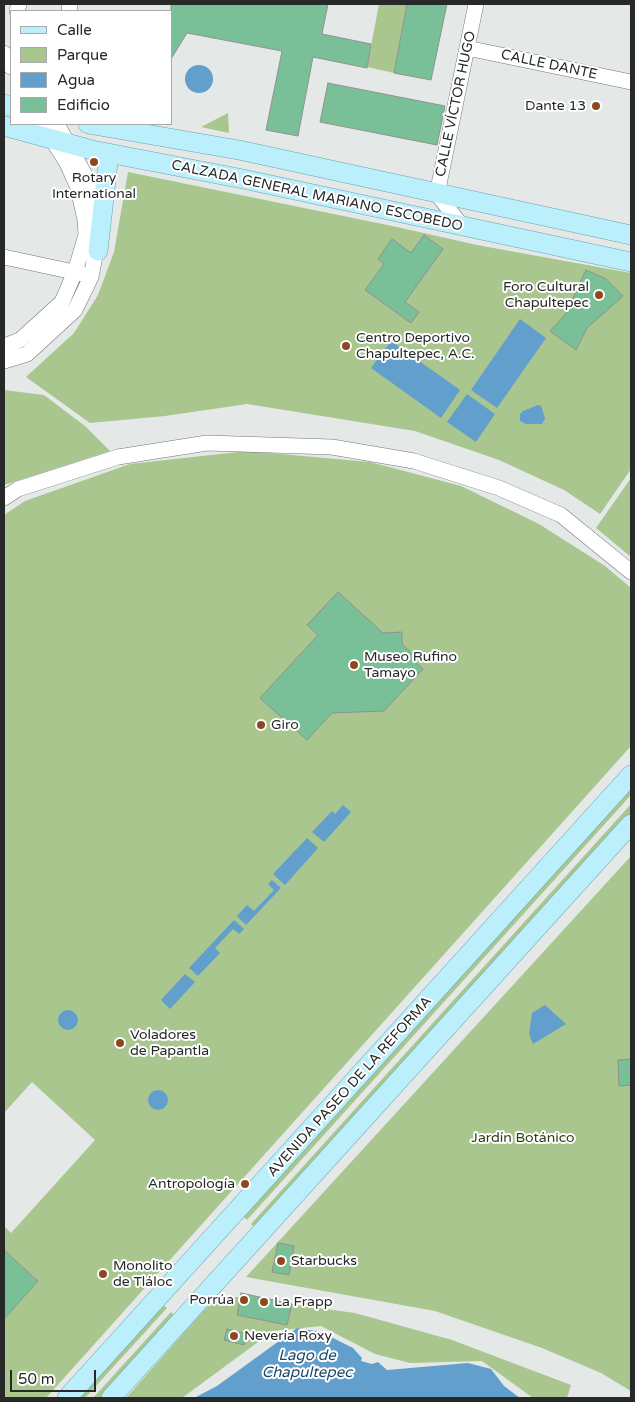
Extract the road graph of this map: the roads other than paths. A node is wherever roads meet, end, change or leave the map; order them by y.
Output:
1 (476, 4) edge
2 (467, 48) junction
3 (4, 53) edge
4 (10, 65) edge
5 (631, 82) edge
6 (44, 125) edge
7 (94, 125) edge
8 (4, 126) edge
9 (60, 136) edge
10 (109, 154) junction
11 (437, 194) junction
12 (462, 226) junction
13 (631, 235) edge
14 (98, 251) junction
15 (4, 257) edge
16 (631, 262) edge
17 (75, 272) junction
18 (91, 277) junction
19 (4, 346) edge
20 (4, 361) edge
21 (4, 498) edge
22 (631, 572) edge
23 (631, 775) edge
24 (631, 824) edge
25 (188, 1264) junction
26 (213, 1286) junction
27 (67, 1398) edge
28 (111, 1398) edge

1 - 2 street, CALLE VÍCTOR HUGO
2 - 5 street, CALLE DANTE
2 - 11 street, CALLE VÍCTOR HUGO
3 - 4 street
6 - 9 street
7 - 11 main road, CALZADA GENERAL MARIANO ESCOBEDO
8 - 9 main road, CALZADA GENERAL MARIANO ESCOBEDO
9 - 10 main road, CALZADA GENERAL MARIANO ESCOBEDO
9 - 14 street
9 - 17 street
10 - 12 main road, CALZADA GENERAL MARIANO ESCOBEDO
10 - 14 main road
11 - 12 street, CALLE VÍCTOR HUGO
11 - 13 main road, CALZADA GENERAL MARIANO ESCOBEDO
12 - 16 main road, CALZADA GENERAL MARIANO ESCOBEDO
14 - 18 street
15 - 17 street
17 - 18 street
17 - 19 street
18 - 20 street
21 - 22 street
23 - 25 main road, AVENIDA PASEO DE LA REFORMA
24 - 26 main road
25 - 26 main road
25 - 27 main road, AVENIDA PASEO DE LA REFORMA
26 - 28 main road

